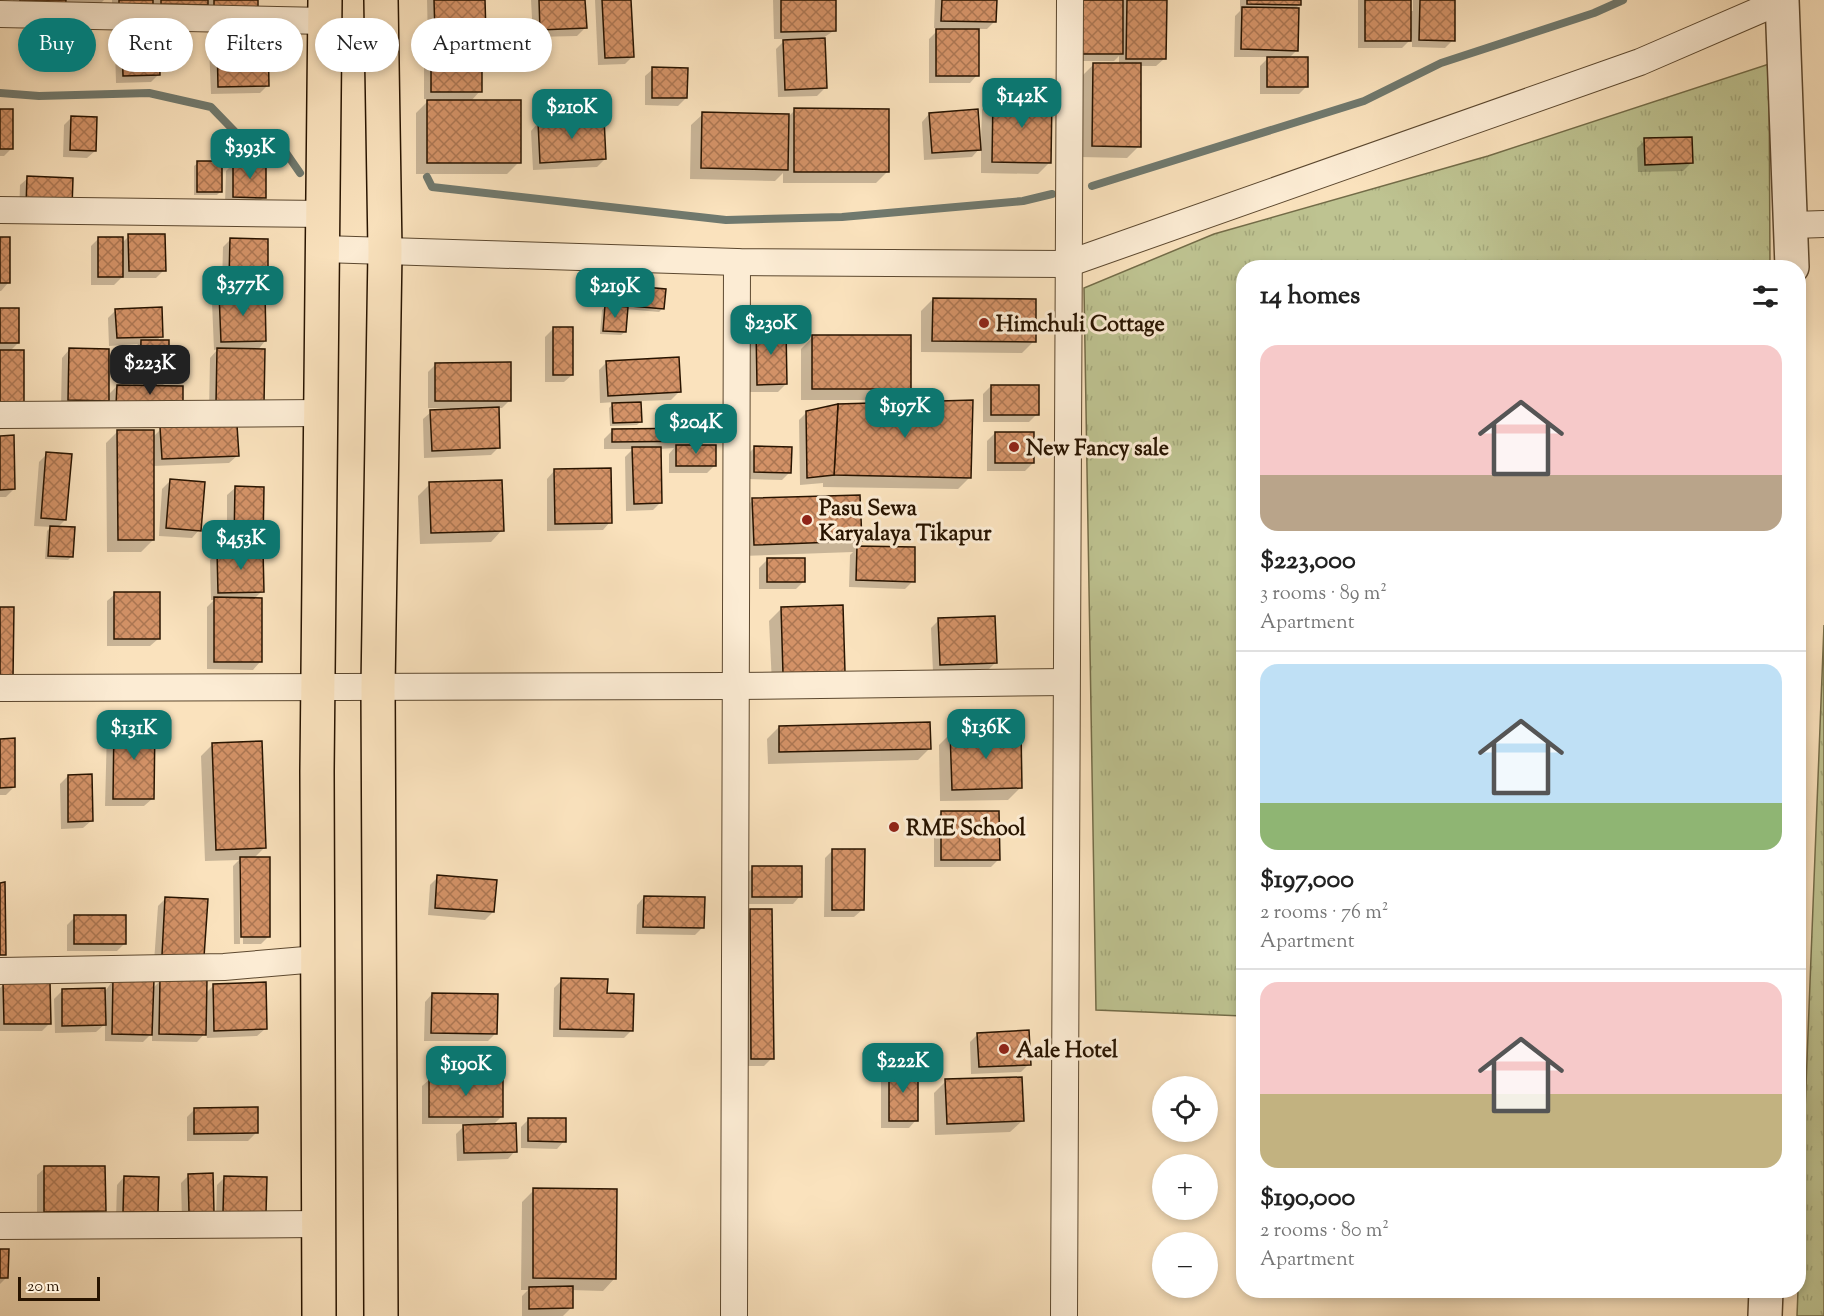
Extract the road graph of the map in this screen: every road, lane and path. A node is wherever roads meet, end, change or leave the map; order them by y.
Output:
1 (381, 0) edge
2 (1070, 0) edge
3 (1781, 1) edge
4 (325, 11) edge
5 (0, 14) edge
6 (323, 205) junction
7 (0, 210) edge
8 (1808, 224) edge
9 (323, 249) junction
10 (385, 251) junction
11 (1795, 260) edge
12 (737, 262) junction
13 (1067, 264) junction
14 (319, 413) junction
15 (0, 415) edge
16 (1066, 682) junction
17 (734, 686) junction
18 (317, 687) junction
19 (378, 687) junction
20 (0, 688) edge
21 (317, 959) junction
22 (0, 971) edge
23 (318, 1224) junction
24 (0, 1226) edge
25 (1766, 1298) edge
26 (319, 1316) edge
27 (381, 1316) edge
28 (734, 1316) edge
29 (1064, 1316) edge
30 (1765, 1316) edge

1 - 10 main road
2 - 13 street
3 - 8 street
3 - 13 street
4 - 5 street
4 - 6 main road
6 - 7 street
6 - 9 main road
8 - 11 street
9 - 10 street
9 - 14 main road
10 - 12 street
10 - 19 main road
12 - 13 street
12 - 17 street
13 - 16 street
14 - 15 street
14 - 18 main road
16 - 17 street
16 - 29 street
17 - 19 street
17 - 28 street
18 - 19 street
18 - 20 street
18 - 21 main road
19 - 27 main road
21 - 22 street
21 - 23 main road
23 - 24 street
23 - 26 main road
25 - 30 street

